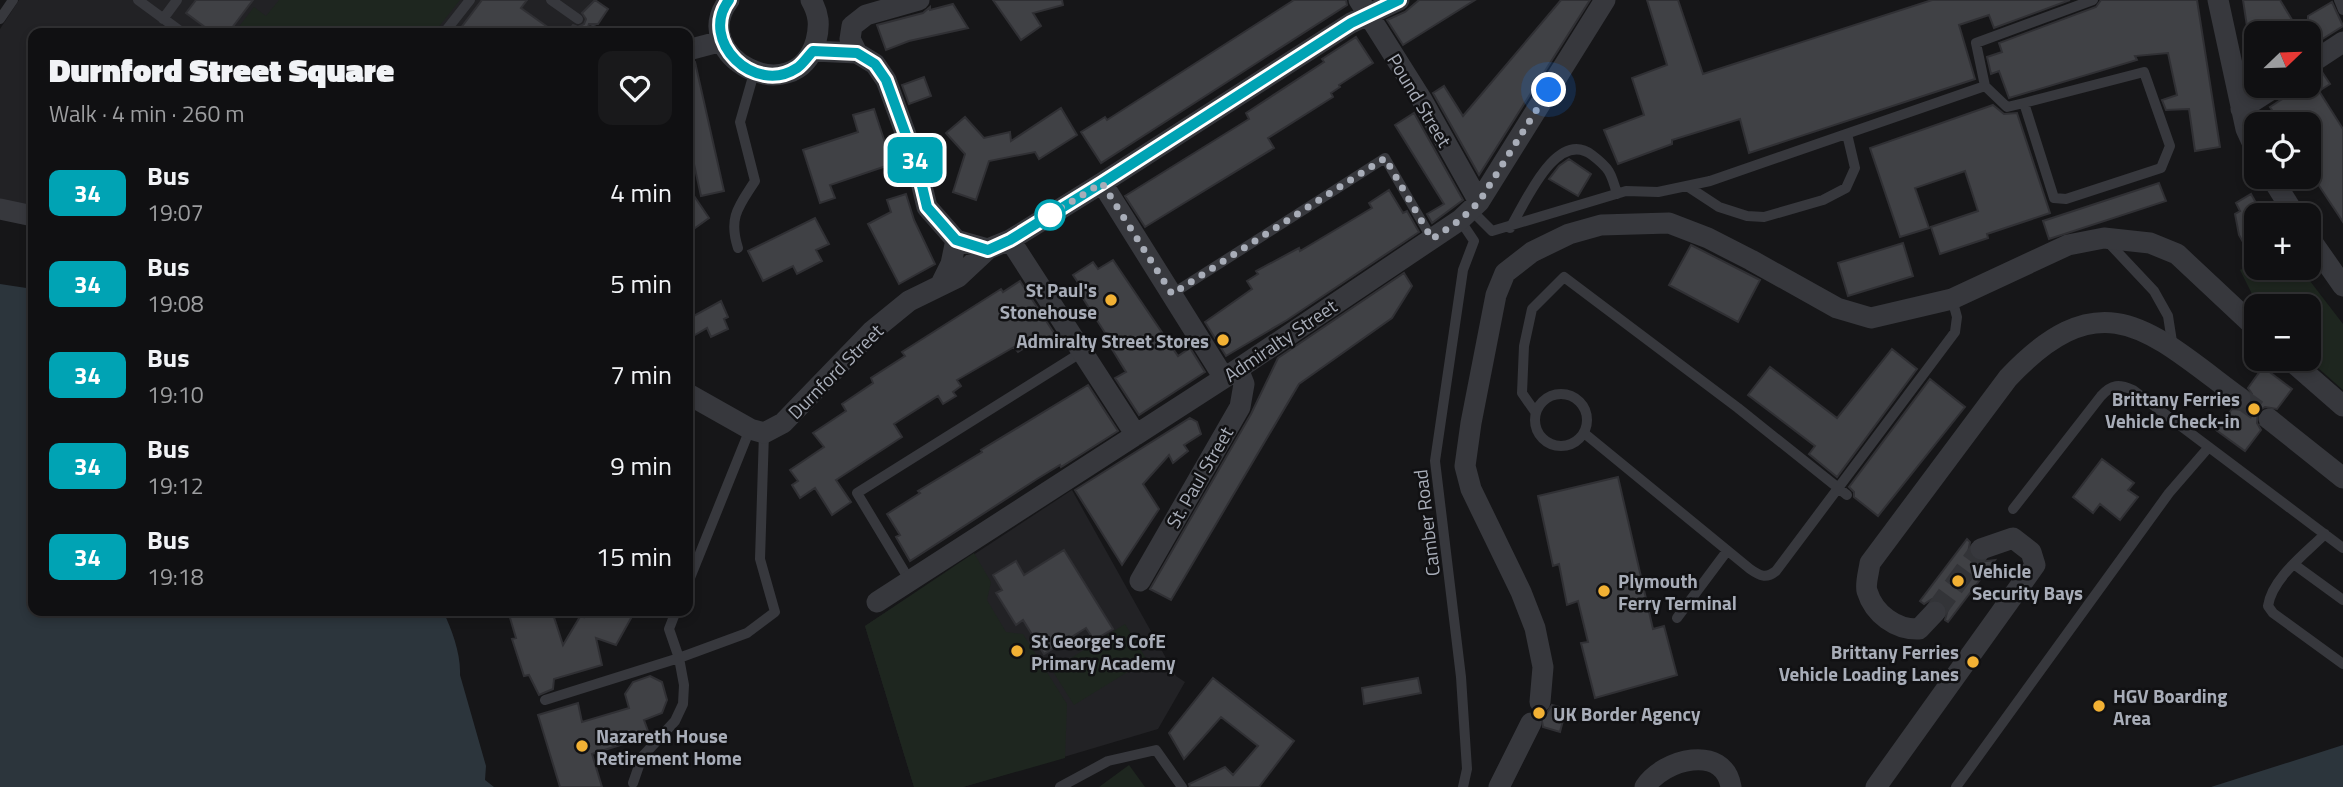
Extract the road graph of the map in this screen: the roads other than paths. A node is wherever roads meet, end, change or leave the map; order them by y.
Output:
1 (13, 0) edge
2 (138, 0) edge
3 (177, 0) edge
4 (470, 0) edge
5 (551, 0) edge
6 (729, 0) edge
7 (919, 0) edge
8 (1399, 0) edge
9 (1605, 0) edge
10 (2093, 0) edge
11 (2218, 0) edge
12 (2339, 0) edge
13 (814, 5) edge
14 (1364, 8) edge
15 (2343, 10) edge
16 (0, 19) edge
17 (163, 19) junction
18 (578, 19) dead end
19 (852, 26) junction
20 (176, 28) edge
21 (448, 28) edge
22 (722, 41) junction
23 (2343, 42) edge
24 (693, 49) edge
25 (813, 51) junction
26 (857, 53) junction
27 (2321, 56) edge
28 (754, 73) junction
29 (1985, 86) junction
30 (2258, 98) edge
31 (2024, 103) junction
32 (2241, 109) junction
33 (2244, 121) edge
34 (1847, 134) junction
35 (1102, 183) junction
36 (1687, 186) junction
37 (1617, 194) junction
38 (0, 209) edge
39 (1470, 211) junction
40 (28, 215) edge
41 (1510, 228) junction
42 (2104, 238) junction
43 (1432, 239) junction
44 (956, 240) junction
45 (1010, 240) junction
46 (738, 248) dead end
47 (988, 250) junction
48 (2321, 255) edge
49 (941, 284) junction
50 (2343, 286) edge
51 (1172, 294) junction
52 (1952, 299) junction
53 (2244, 317) edge
54 (2173, 348) junction
55 (1082, 352) junction
56 (2303, 371) edge
57 (1231, 374) junction
58 (693, 397) edge
59 (2240, 398) tunnel mouth
60 (2343, 406) edge
61 (1536, 413) junction
62 (2269, 419) tunnel mouth
63 (757, 431) junction
64 (1584, 433) junction
65 (1136, 435) junction
66 (2208, 448) junction
67 (2343, 478) edge
68 (1842, 492) junction
69 (2013, 509) dead end
70 (2325, 534) junction
71 (2343, 548) edge
72 (1981, 549) tunnel mouth
73 (1727, 551) junction
74 (2295, 565) junction
75 (693, 572) edge
76 (910, 581) junction
77 (1140, 581) dead end
78 (2343, 600) edge
79 (877, 602) dead end
80 (1935, 612) tunnel mouth
81 (674, 616) edge
82 (1677, 618) dead end
83 (678, 658) junction
84 (2343, 664) edge
85 (545, 700) dead end
86 (1540, 702) dead end
87 (1531, 723) dead end
88 (633, 783) dead end
89 (1060, 787) edge
90 (1182, 787) edge
91 (1463, 787) edge
92 (1499, 787) edge
93 (1645, 787) edge
94 (1731, 787) edge
95 (1876, 787) edge
96 (1956, 787) edge

1 - 16 lane
2 - 17 lane
3 - 17 lane
4 - 21 lane
5 - 18 lane
6 - 22 street
7 - 19 street
8 - 14 street, Durnford Street
9 - 39 street, Admiralty Street
10 - 29 lane
11 - 32 street
12 - 15 lane
13 - 19 street
13 - 25 street
14 - 35 street, Durnford Street
14 - 39 street, Pound Street
17 - 20 lane
19 - 26 street
22 - 24 street
22 - 28 street
23 - 27 street
25 - 26 street
25 - 28 street
26 - 44 street
28 - 46 lane
29 - 31 lane
29 - 34 lane
30 - 32 street
31 - 31 lane
32 - 33 street
34 - 36 lane
34 - 36 lane
35 - 45 street, Durnford Street
35 - 51 street
36 - 37 lane
37 - 41 lane
37 - 41 lane
38 - 40 street
39 - 41 lane
39 - 43 street, Admiralty Street
39 - 91 lane, Camber Road
42 - 52 street
42 - 53 street
42 - 54 lane
43 - 51 lane
43 - 57 street, Admiralty Street
44 - 47 street
44 - 49 street
45 - 47 street, Durnford Street
45 - 55 street
47 - 49 street, Durnford Street
48 - 50 street
49 - 63 street, Durnford Street
51 - 57 street
52 - 68 lane
52 - 86 street
54 - 59 street
54 - 80 street
55 - 65 street
55 - 76 lane
56 - 60 street
57 - 65 street, Admiralty Street
57 - 77 street, St. Paul Street
58 - 63 street
61 - 64 lane
61 - 64 lane
61 - 68 lane
62 - 67 street
63 - 75 lane
63 - 83 lane
64 - 73 lane
65 - 76 street, Admiralty Street
66 - 69 lane
66 - 70 lane
66 - 96 lane
68 - 73 lane
70 - 71 lane
70 - 74 lane
72 - 95 street
73 - 82 lane
74 - 78 lane
74 - 84 lane
76 - 79 street, Admiralty Street
81 - 83 lane
83 - 85 lane
83 - 88 lane
87 - 92 street
89 - 90 lane
93 - 94 street

